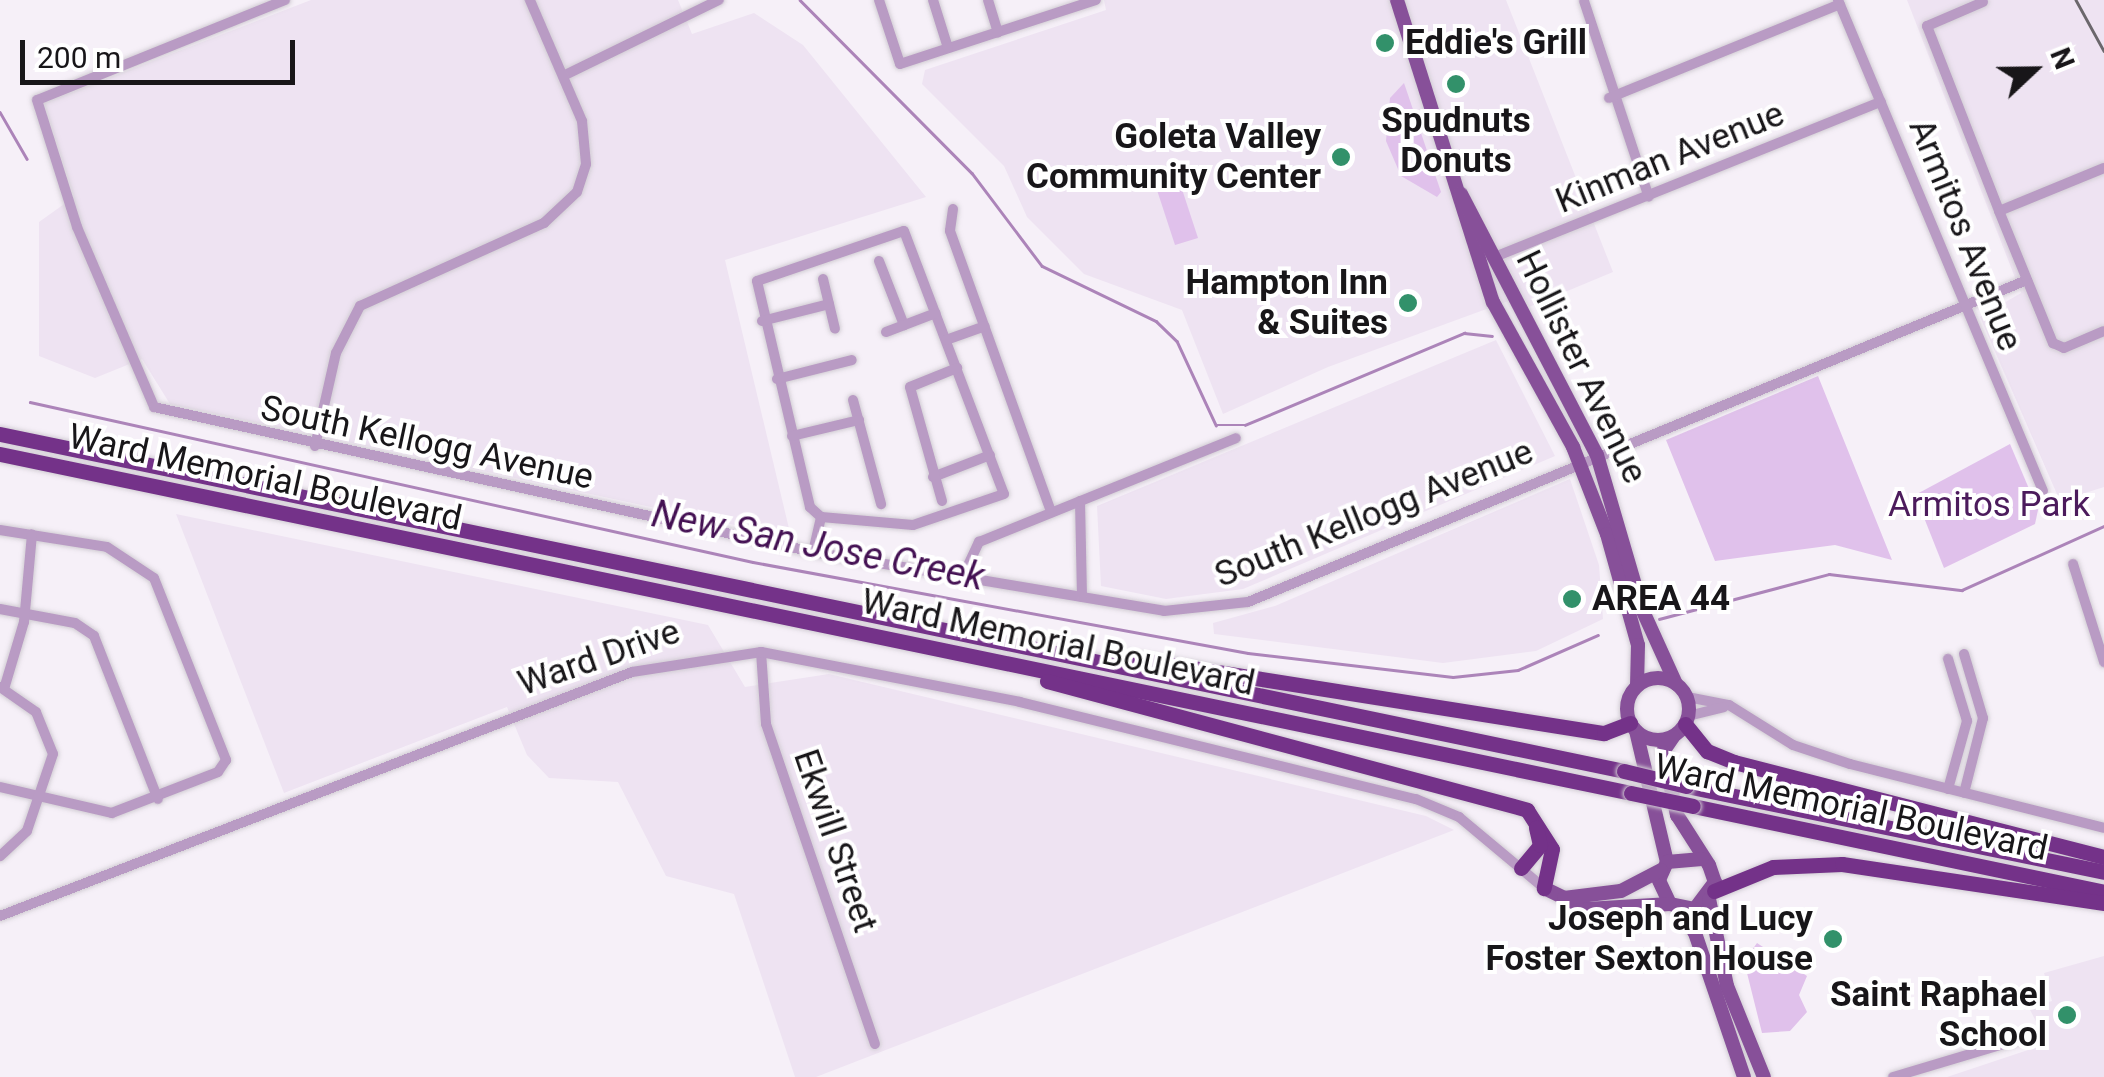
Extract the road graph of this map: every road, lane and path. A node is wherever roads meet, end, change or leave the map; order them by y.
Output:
1 (285, 0) edge
2 (530, 0) edge
3 (719, 0) edge
4 (879, 0) edge
5 (933, 0) edge
6 (988, 0) edge
7 (1096, 0) edge
8 (1397, 0) edge
9 (1584, 0) edge
10 (1839, 2) edge
11 (1983, 2) edge
12 (998, 32) junction
13 (948, 48) junction
14 (568, 74) junction
15 (1609, 98) junction
16 (1880, 102) junction
17 (2104, 168) edge
18 (1649, 197) junction
19 (953, 209) dead end
20 (1999, 210) junction
21 (1486, 260) junction
22 (879, 262) dead end
23 (823, 279) dead end
24 (2027, 280) junction
25 (828, 304) junction
26 (1964, 305) junction
27 (936, 313) junction
28 (762, 321) junction
29 (904, 326) junction
30 (985, 326) junction
31 (835, 328) dead end
32 (2104, 331) edge
33 (886, 332) dead end
34 (946, 340) junction
35 (852, 360) dead end
36 (957, 368) junction
37 (777, 379) junction
38 (854, 400) dead end
39 (858, 420) junction
40 (0, 434) edge
41 (792, 436) junction
42 (1236, 438) dead end
43 (314, 446) junction
44 (0, 454) edge
45 (990, 455) junction
46 (1597, 455) junction
47 (1580, 461) junction
48 (933, 477) junction
49 (2043, 490) dead end
50 (942, 500) dead end
51 (1080, 501) junction
52 (881, 504) dead end
53 (1051, 512) junction
54 (821, 517) junction
55 (0, 530) edge
56 (32, 534) junction
57 (813, 552) junction
58 (2073, 564) dead end
59 (963, 576) junction
60 (1082, 597) junction
61 (0, 609) edge
62 (1635, 611) junction
63 (22, 612) junction
64 (1016, 644) junction
65 (761, 652) junction
66 (1964, 654) dead end
67 (1948, 659) dead end
68 (2104, 662) edge
69 (1012, 664) junction
70 (1676, 684) junction
71 (1637, 686) junction
72 (2, 688) edge
73 (1687, 697) junction
74 (1730, 705) junction
75 (1687, 720) junction
76 (1633, 728) junction
77 (1673, 736) junction
78 (0, 786) edge
79 (1948, 789) junction
80 (1964, 793) junction
81 (158, 798) junction
82 (42, 799) junction
83 (1520, 809) junction
84 (2104, 828) edge
85 (0, 856) edge
86 (2104, 857) edge
87 (1702, 859) junction
88 (1664, 866) junction
89 (1521, 868) junction
90 (2104, 872) edge
91 (1544, 888) junction
92 (2104, 892) edge
93 (1711, 895) junction
94 (1564, 898) junction
95 (2104, 903) edge
96 (1673, 906) junction
97 (0, 916) edge
98 (2027, 1037) dead end
99 (875, 1044) dead end
100 (1744, 1077) edge
101 (1764, 1077) edge
102 (1892, 1077) edge

1 - 43 street, South Kellogg Avenue
2 - 14 street
3 - 14 street
4 - 13 street
5 - 13 street
6 - 12 street
7 - 12 street
8 - 21 main road, Hollister Avenue
9 - 15 street
10 - 15 street
10 - 16 street, Armitos Avenue
11 - 20 street
12 - 13 street
14 - 43 street
15 - 18 street
16 - 18 street, Kinman Avenue
16 - 26 street, Armitos Avenue
17 - 20 street
18 - 21 street, Kinman Avenue
19 - 30 street
20 - 24 street
21 - 46 main road, Hollister Avenue
21 - 47 main road, Hollister Avenue
22 - 29 street
23 - 25 street
24 - 26 street, South Kellogg Avenue
24 - 32 street
25 - 28 street
25 - 31 street
26 - 46 street, South Kellogg Avenue
26 - 49 street, Armitos Avenue
27 - 28 street
27 - 29 street
27 - 34 street
28 - 37 street
29 - 33 street
30 - 34 street
30 - 53 street
34 - 36 street
35 - 37 street
36 - 45 street
36 - 48 street
37 - 41 street
38 - 39 street
39 - 41 street
39 - 52 street
40 - 64 highway, Ward Memorial Boulevard
41 - 54 street
42 - 51 street
43 - 57 street, South Kellogg Avenue
44 - 69 highway, Ward Memorial Boulevard
45 - 48 street
45 - 54 street
46 - 47 street, South Kellogg Avenue
46 - 62 main road, Hollister Avenue
47 - 60 street, South Kellogg Avenue
47 - 62 main road, Hollister Avenue
48 - 50 street
51 - 53 street
51 - 60 street
53 - 59 street
54 - 57 street
55 - 56 street
56 - 63 street
56 - 81 street
57 - 59 street, South Kellogg Avenue
58 - 68 street
59 - 60 street, South Kellogg Avenue
61 - 63 street
62 - 70 main road, Hollister Avenue
62 - 71 main road, Hollister Avenue
63 - 72 street
63 - 81 street
64 - 76 highway
64 - 90 highway, Ward Memorial Boulevard, bridge
65 - 89 street, Ward Drive
65 - 97 street, Ward Drive
65 - 99 street, Ekwill Street
66 - 80 street
67 - 79 street
69 - 83 highway
69 - 92 highway, Ward Memorial Boulevard, bridge
70 - 71 main road
70 - 73 main road
71 - 76 main road
72 - 82 street
73 - 74 street
73 - 75 main road
74 - 75 street
74 - 79 street
75 - 77 main road
75 - 86 highway
76 - 77 main road
76 - 88 main road
77 - 87 main road
78 - 82 street
79 - 80 street
80 - 84 street
81 - 82 street
82 - 85 street
83 - 89 highway
83 - 91 highway
87 - 88 main road
87 - 93 main road
88 - 94 main road
88 - 96 main road
89 - 91 street, Ward Drive
91 - 94 main road, Ward Drive
93 - 95 highway
93 - 96 main road, Ward Drive
93 - 101 main road
94 - 96 main road, Ward Drive
96 - 100 main road
98 - 102 street

